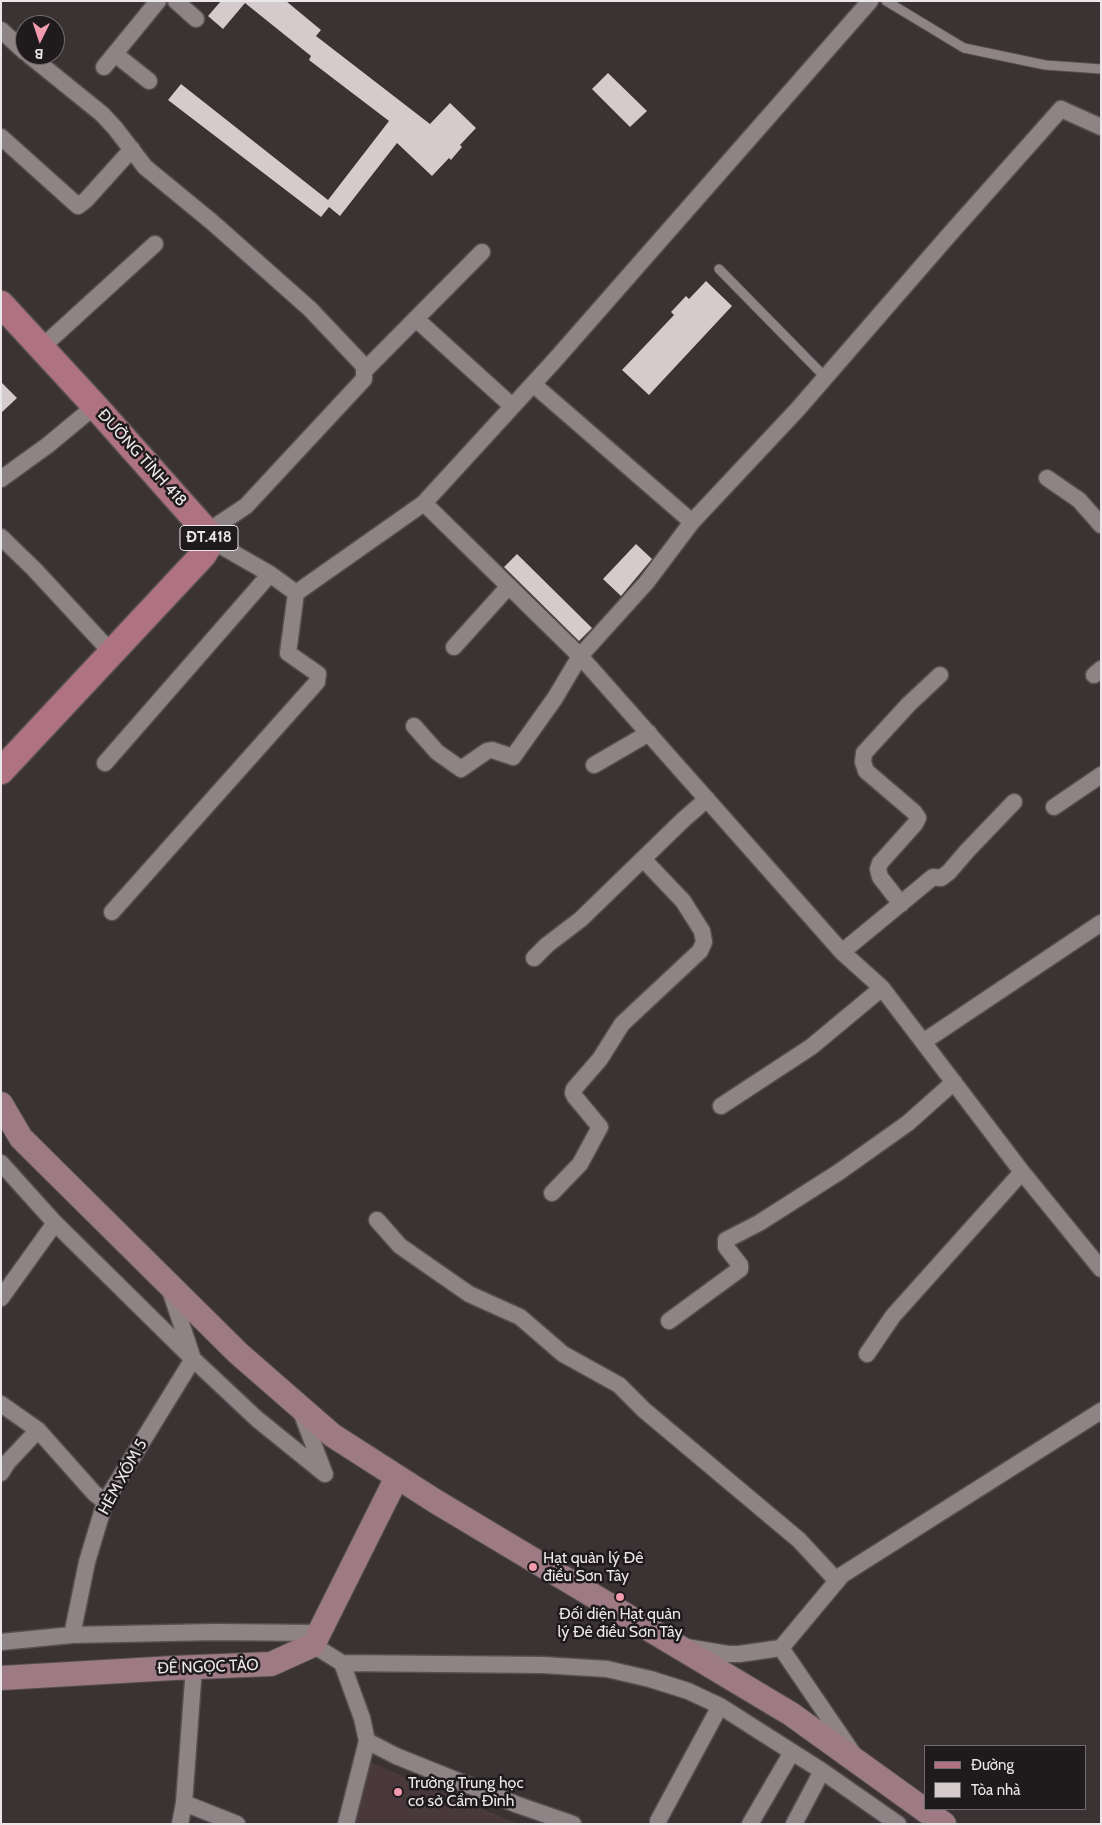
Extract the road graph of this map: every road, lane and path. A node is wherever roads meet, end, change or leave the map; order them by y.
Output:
1 (158, 1) edge
2 (176, 1) edge
3 (870, 1) edge
4 (886, 1) edge
5 (196, 19) dead end
6 (1, 30) edge
7 (15, 43) edge
8 (115, 54) junction
9 (41, 65) edge
10 (104, 67) dead end
11 (1101, 70) edge
12 (149, 81) dead end
13 (1101, 127) edge
14 (1, 137) edge
15 (132, 149) junction
16 (156, 244) dead end
17 (482, 252) dead end
18 (719, 269) dead end
19 (1, 304) edge
20 (416, 318) junction
21 (42, 347) junction
22 (365, 370) junction
23 (825, 377) junction
24 (533, 384) junction
25 (95, 406) junction
26 (512, 406) junction
27 (1046, 478) dead end
28 (1, 479) edge
29 (424, 503) junction
30 (692, 522) junction
31 (1101, 524) edge
32 (208, 536) junction
33 (1, 537) edge
34 (270, 574) junction
35 (509, 586) junction
36 (296, 593) junction
37 (454, 647) dead end
38 (111, 652) junction
39 (580, 656) junction
40 (940, 675) dead end
41 (414, 726) dead end
42 (649, 734) junction
43 (105, 762) dead end
44 (594, 764) dead end
45 (1, 771) edge
46 (1101, 775) edge
47 (707, 799) junction
48 (1014, 802) dead end
49 (1054, 807) dead end
50 (644, 860) junction
51 (901, 904) junction
52 (112, 912) dead end
53 (1101, 923) edge
54 (842, 952) junction
55 (534, 958) dead end
56 (882, 988) junction
57 (923, 1042) junction
58 (954, 1082) junction
59 (1, 1104) edge
60 (721, 1106) dead end
61 (1, 1163) edge
62 (1022, 1172) junction
63 (552, 1194) dead end
64 (377, 1220) dead end
65 (55, 1223) junction
66 (1101, 1269) edge
67 (167, 1283) junction
68 (1, 1298) edge
69 (669, 1321) dead end
70 (867, 1354) dead end
71 (192, 1359) junction
72 (1, 1404) edge
73 (299, 1407) junction
74 (1101, 1411) edge
75 (38, 1430) junction
76 (1, 1473) edge
77 (397, 1477) junction
78 (105, 1502) junction
79 (837, 1581) junction
80 (72, 1635) junction
81 (316, 1639) junction
82 (1, 1642) edge
83 (674, 1644) junction
84 (780, 1648) junction
85 (342, 1663) junction
86 (194, 1667) junction
87 (1, 1678) edge
88 (720, 1706) junction
89 (367, 1741) junction
90 (792, 1752) junction
91 (860, 1764) junction
92 (822, 1771) junction
93 (184, 1803) junction
94 (924, 1810) edge
95 (924, 1810) edge
96 (658, 1820) dead end
97 (180, 1824) edge
98 (237, 1824) edge
99 (346, 1824) edge
100 (573, 1824) edge
101 (750, 1824) edge
102 (794, 1824) edge
103 (898, 1824) edge
104 (944, 1824) edge

1 - 8 street
2 - 5 street
3 - 24 street
4 - 11 lane
6 - 7 street
8 - 10 street
8 - 12 street
9 - 15 street
13 - 23 street
14 - 15 street
15 - 22 street
16 - 21 street
17 - 20 street
18 - 23 lane
19 - 21 main road, ĐƯỜNG TỈNH 418 / ĐT.418
20 - 22 street
20 - 26 street
21 - 25 main road, ĐƯỜNG TỈNH 418 / ĐT.418
22 - 32 street
23 - 30 street
24 - 26 street
24 - 30 street
25 - 28 street
25 - 32 main road, ĐƯỜNG TỈNH 418 / ĐT.418
26 - 29 street
27 - 31 street
29 - 35 street
29 - 36 street
30 - 39 street
32 - 34 street
32 - 38 main road, ĐT.418
33 - 38 street
34 - 36 street
34 - 43 street
35 - 37 street
35 - 39 street
36 - 52 street
38 - 45 main road, ĐT.418
39 - 41 street
39 - 42 street
40 - 51 street
42 - 44 street
42 - 47 street
46 - 49 street
47 - 50 street
47 - 54 street
48 - 51 street
50 - 55 street
50 - 63 street
51 - 54 street
53 - 57 street
54 - 56 street
56 - 57 street
56 - 60 street
57 - 58 street
58 - 62 street
58 - 69 street
59 - 67 main road
61 - 65 street
62 - 66 street
62 - 70 street
64 - 79 street
65 - 68 street
65 - 71 street
67 - 71 street
67 - 73 main road
71 - 73 street
71 - 78 street, HẺM XÓM 5
72 - 75 street
73 - 77 main road
74 - 79 street
75 - 76 street
75 - 78 street
77 - 81 main road
77 - 83 main road
78 - 80 street, HẺM XÓM 5
79 - 84 street
80 - 81 street
80 - 82 street
81 - 85 street
81 - 86 main road, ĐÊ NGỌC TẢO
83 - 84 street
83 - 91 main road
84 - 91 street
85 - 88 street
85 - 89 street
86 - 87 main road, ĐÊ NGỌC TẢO
86 - 93 street
88 - 90 street
88 - 96 street
89 - 99 street
89 - 100 street
90 - 92 street
90 - 101 street
91 - 95 main road
92 - 102 street
92 - 103 street
93 - 97 street
93 - 98 street
94 - 104 main road

